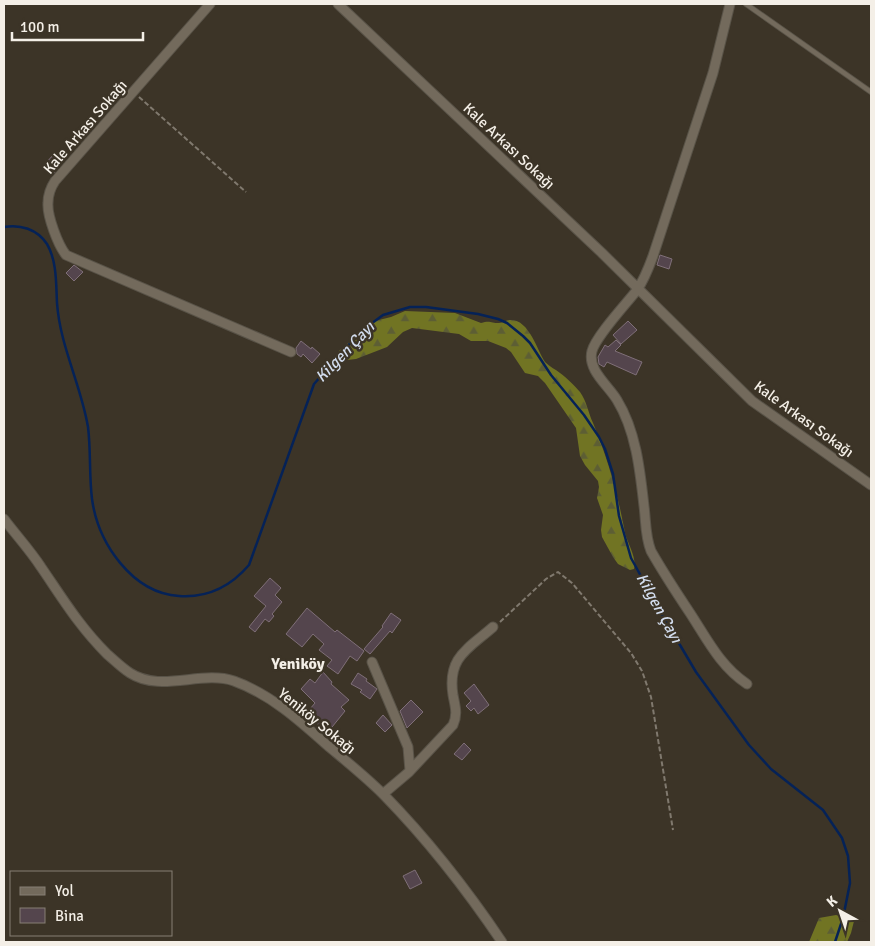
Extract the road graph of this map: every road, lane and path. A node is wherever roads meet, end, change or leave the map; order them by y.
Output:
1 (210, 4) edge
2 (338, 4) edge
3 (730, 4) edge
4 (746, 4) edge
5 (134, 92) junction
6 (871, 92) edge
7 (246, 192) dead end
8 (638, 288) junction
9 (291, 352) dead end
10 (871, 485) edge
11 (4, 519) edge
12 (494, 627) joint
13 (372, 662) dead end
14 (747, 684) dead end
15 (410, 771) junction
16 (383, 794) junction
17 (673, 830) dead end
18 (502, 942) edge

1 - 5 street, Kale Arkası Sokağı
2 - 8 street, Kale Arkası Sokağı
3 - 8 street
4 - 6 lane
5 - 7 path
5 - 9 street, Kale Arkası Sokağı
8 - 10 street, Kale Arkası Sokağı
8 - 14 street
11 - 16 street, Yeniköy Sokağı
12 - 15 street
12 - 17 path
13 - 15 street
15 - 16 street
16 - 18 street, Yeniköy Sokağı

